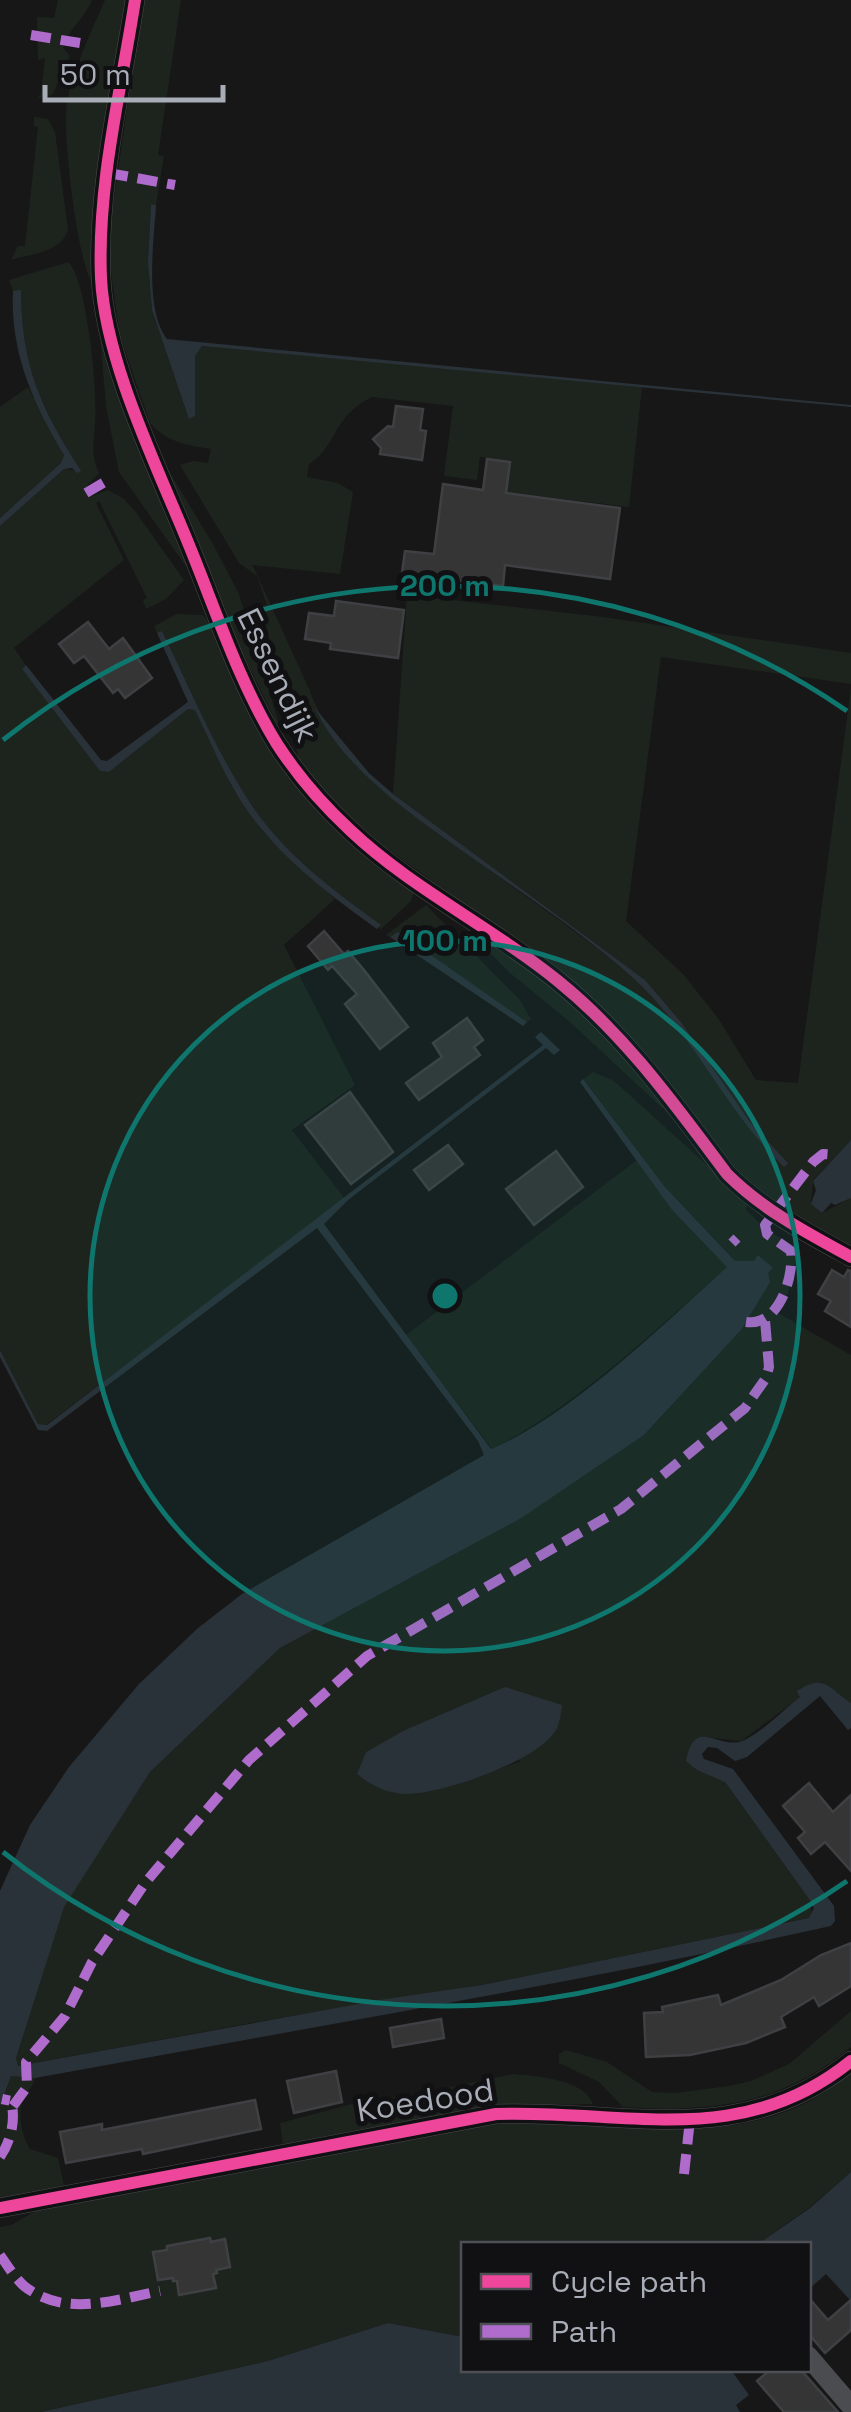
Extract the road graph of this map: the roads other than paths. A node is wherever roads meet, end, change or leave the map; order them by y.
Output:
1 (135, 0) edge
2 (851, 1257) edge
3 (851, 2061) edge
4 (0, 2208) edge
5 (811, 2359) edge
6 (851, 2406) edge

1 - 2 street, Essendijk
3 - 4 street, Koedood
5 - 6 street

